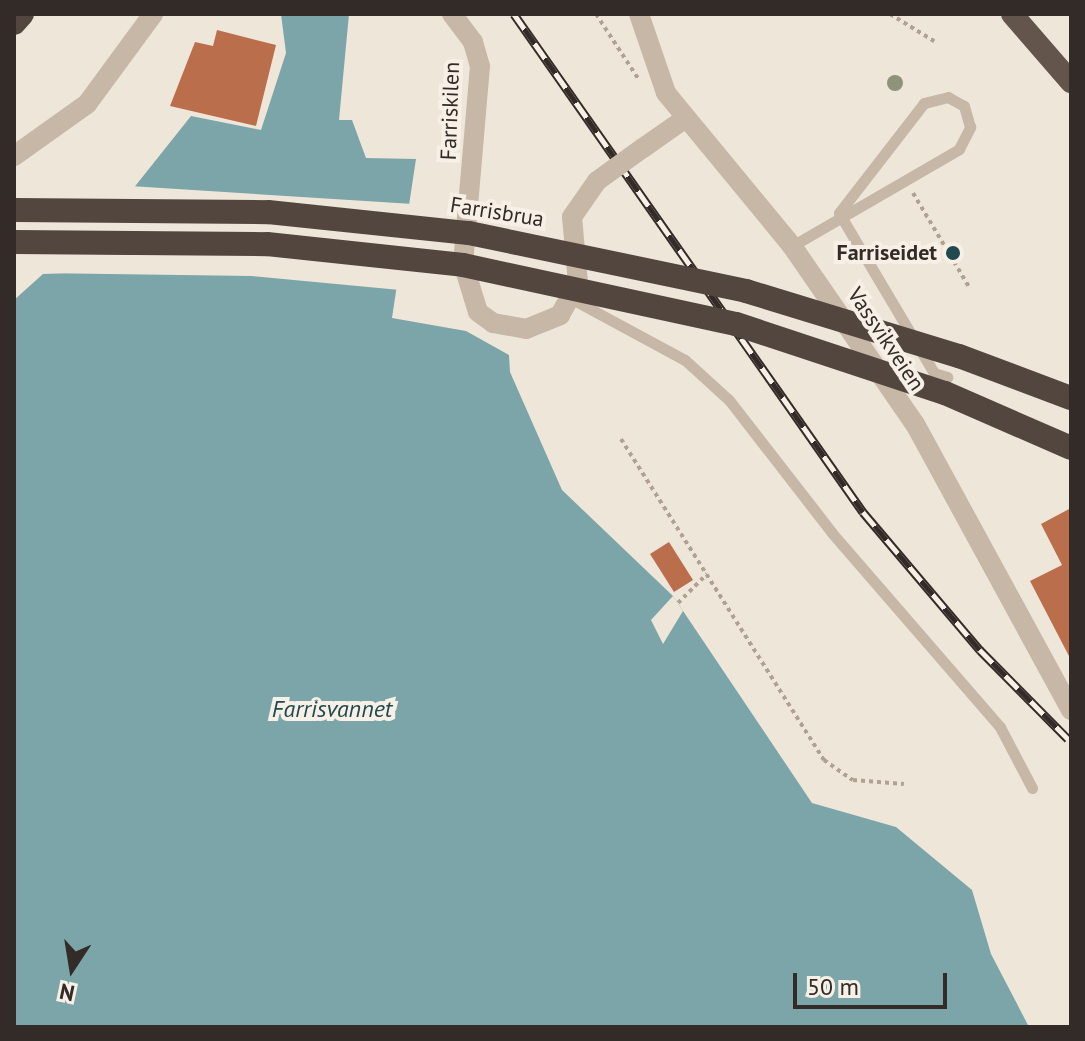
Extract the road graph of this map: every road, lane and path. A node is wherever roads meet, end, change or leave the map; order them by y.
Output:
1 (22, 14) edge
2 (153, 14) edge
3 (452, 14) edge
4 (596, 14) edge
5 (639, 14) edge
6 (890, 14) edge
7 (1012, 14) edge
8 (14, 23) edge
9 (934, 41) dead end
10 (1071, 82) edge
11 (645, 89) dead end
12 (683, 120) junction
13 (14, 156) edge
14 (913, 194) dead end
15 (14, 210) edge
16 (839, 213) junction
17 (14, 242) edge
18 (792, 246) junction
19 (969, 287) dead end
20 (572, 299) junction
21 (946, 385) junction
22 (1071, 398) edge
23 (621, 439) dead end
24 (1071, 448) edge
25 (707, 574) junction
26 (678, 603) dead end
27 (1071, 710) edge
28 (904, 784) dead end
29 (1032, 788) dead end

1 - 8 highway
2 - 13 street
3 - 20 street, Farriskilen
4 - 11 path
5 - 12 street, Vassvikveien
6 - 9 path
7 - 10 highway
12 - 18 street, Vassvikveien
12 - 20 street, bridge
14 - 19 path
15 - 22 highway, Farrisbrua, bridge
16 - 16 lane
16 - 18 lane
16 - 21 lane
17 - 21 highway, bridge
18 - 27 street, Vassvikveien
20 - 29 lane
21 - 24 highway
23 - 25 path
25 - 26 path
25 - 28 path

